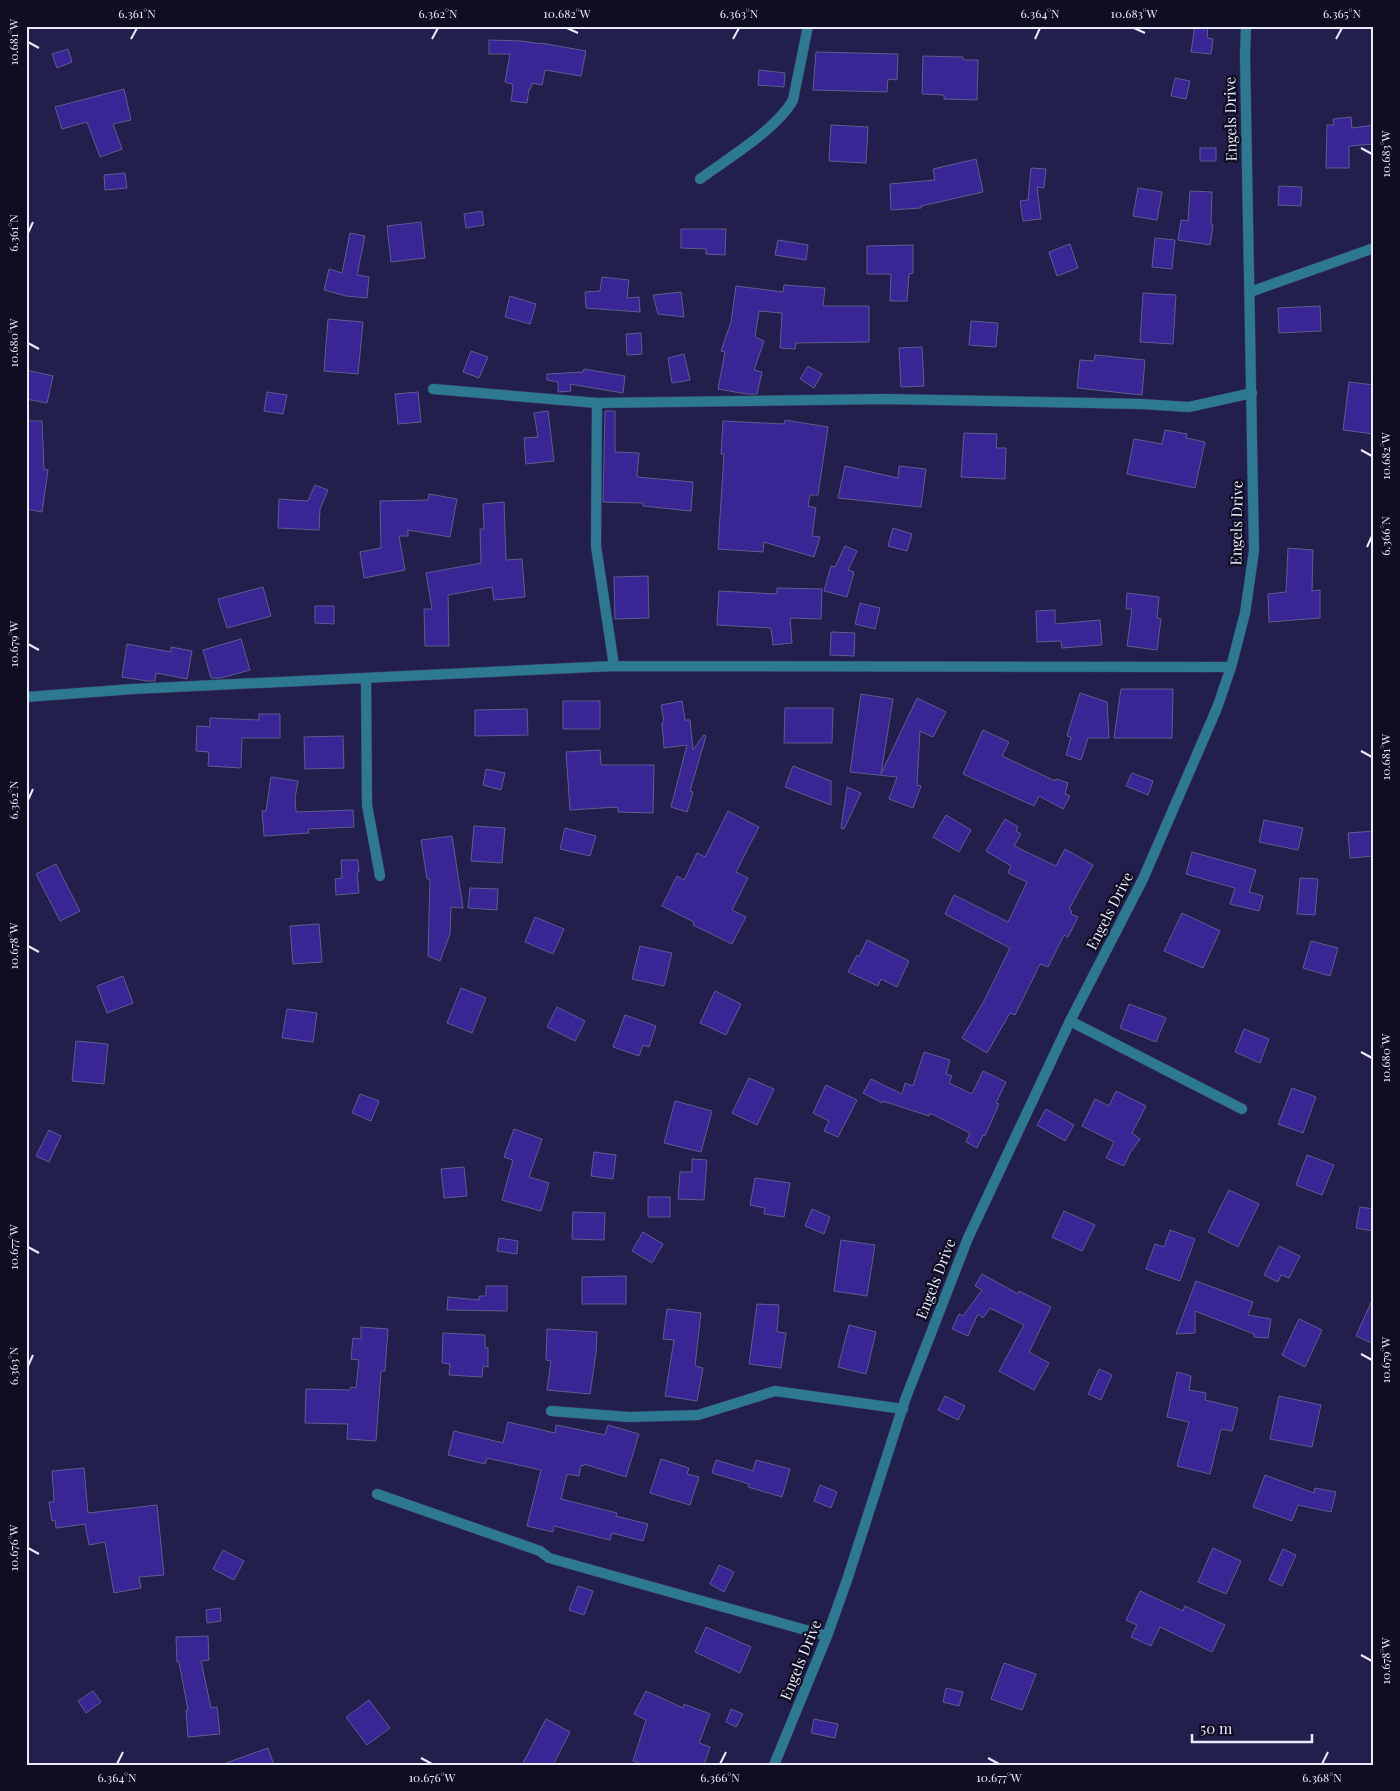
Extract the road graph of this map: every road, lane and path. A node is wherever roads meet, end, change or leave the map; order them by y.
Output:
1 (808, 26) edge
2 (1246, 26) edge
3 (700, 179) dead end
4 (1374, 248) edge
5 (1250, 292) junction
6 (433, 388) dead end
7 (1252, 393) junction
8 (597, 403) junction
9 (614, 666) junction
10 (1231, 667) junction
11 (366, 678) junction
12 (26, 697) edge
13 (380, 876) dead end
14 (1070, 1022) junction
15 (1242, 1109) dead end
16 (903, 1409) junction
17 (551, 1411) dead end
18 (378, 1494) dead end
19 (827, 1636) junction
20 (774, 1765) edge

1 - 3 street
2 - 5 street, Engels Drive
4 - 5 street
5 - 7 street, Engels Drive
6 - 8 street
7 - 8 street
7 - 10 street, Engels Drive
8 - 9 street
9 - 10 street
9 - 11 street
10 - 14 street, Engels Drive
11 - 12 street
11 - 13 street
14 - 15 street
14 - 16 street, Engels Drive
16 - 17 street
16 - 19 street, Engels Drive
18 - 19 street
19 - 20 street, Engels Drive

